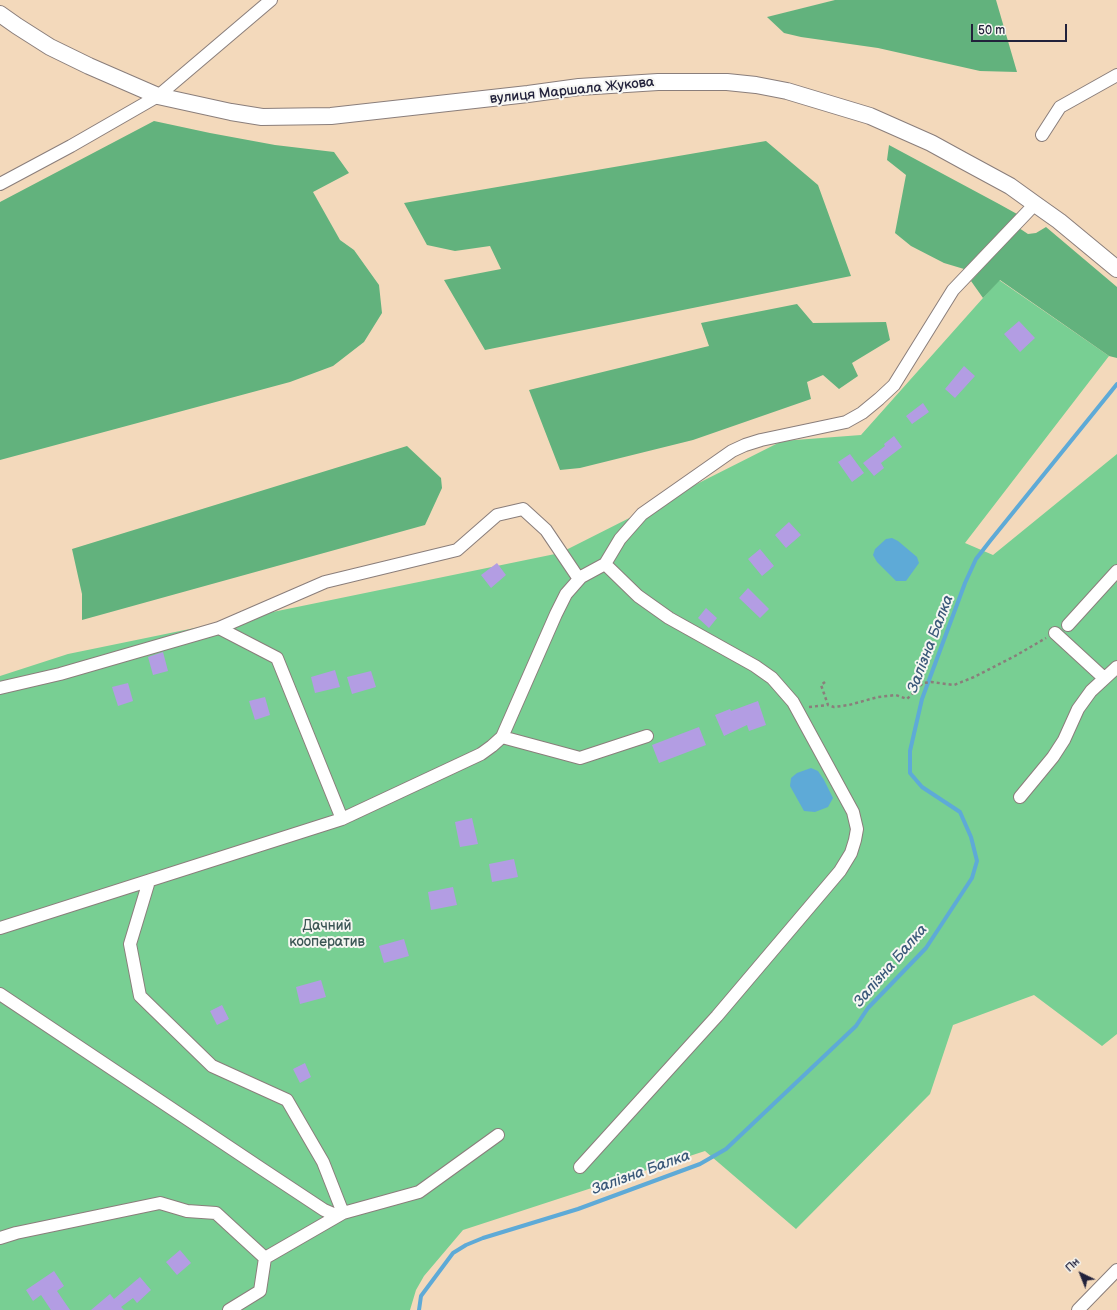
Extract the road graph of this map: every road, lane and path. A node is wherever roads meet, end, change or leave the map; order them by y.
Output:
1 (271, 0) edge
2 (0, 14) edge
3 (1117, 75) edge
4 (158, 96) junction
5 (1042, 135) dead end
6 (0, 184) edge
7 (1035, 204) junction
8 (1117, 270) edge
9 (605, 564) junction
10 (1117, 571) edge
11 (579, 579) junction
12 (1068, 625) dead end
13 (219, 628) junction
14 (1055, 633) joint
15 (1117, 667) edge
16 (1104, 678) junction
17 (825, 682) dead end
18 (0, 688) edge
19 (828, 705) junction
20 (797, 709) junction
21 (647, 736) dead end
22 (502, 737) junction
23 (1020, 797) dead end
24 (342, 819) junction
25 (149, 881) junction
26 (0, 928) edge
27 (0, 994) edge
28 (498, 1135) dead end
29 (580, 1167) dead end
30 (340, 1214) junction
31 (0, 1238) edge
32 (264, 1258) junction
33 (1117, 1270) edge
34 (229, 1310) edge
35 (1078, 1310) edge

1 - 4 street
2 - 4 main road, вулиця Маршала Жукова
3 - 5 street
4 - 6 street
4 - 7 main road, вулиця Маршала Жукова
7 - 8 main road, вулиця Маршала Жукова
7 - 9 street
9 - 11 street
9 - 20 street
10 - 12 street
11 - 13 street
11 - 22 street
13 - 18 street
13 - 24 street
14 - 16 street
14 - 19 path
15 - 16 street
16 - 23 street
17 - 19 path
19 - 20 path
20 - 29 street
21 - 22 street
22 - 24 street
24 - 25 street
25 - 26 street
25 - 30 street
27 - 30 street
28 - 30 street
30 - 32 street
31 - 32 street
32 - 34 street
33 - 35 street

